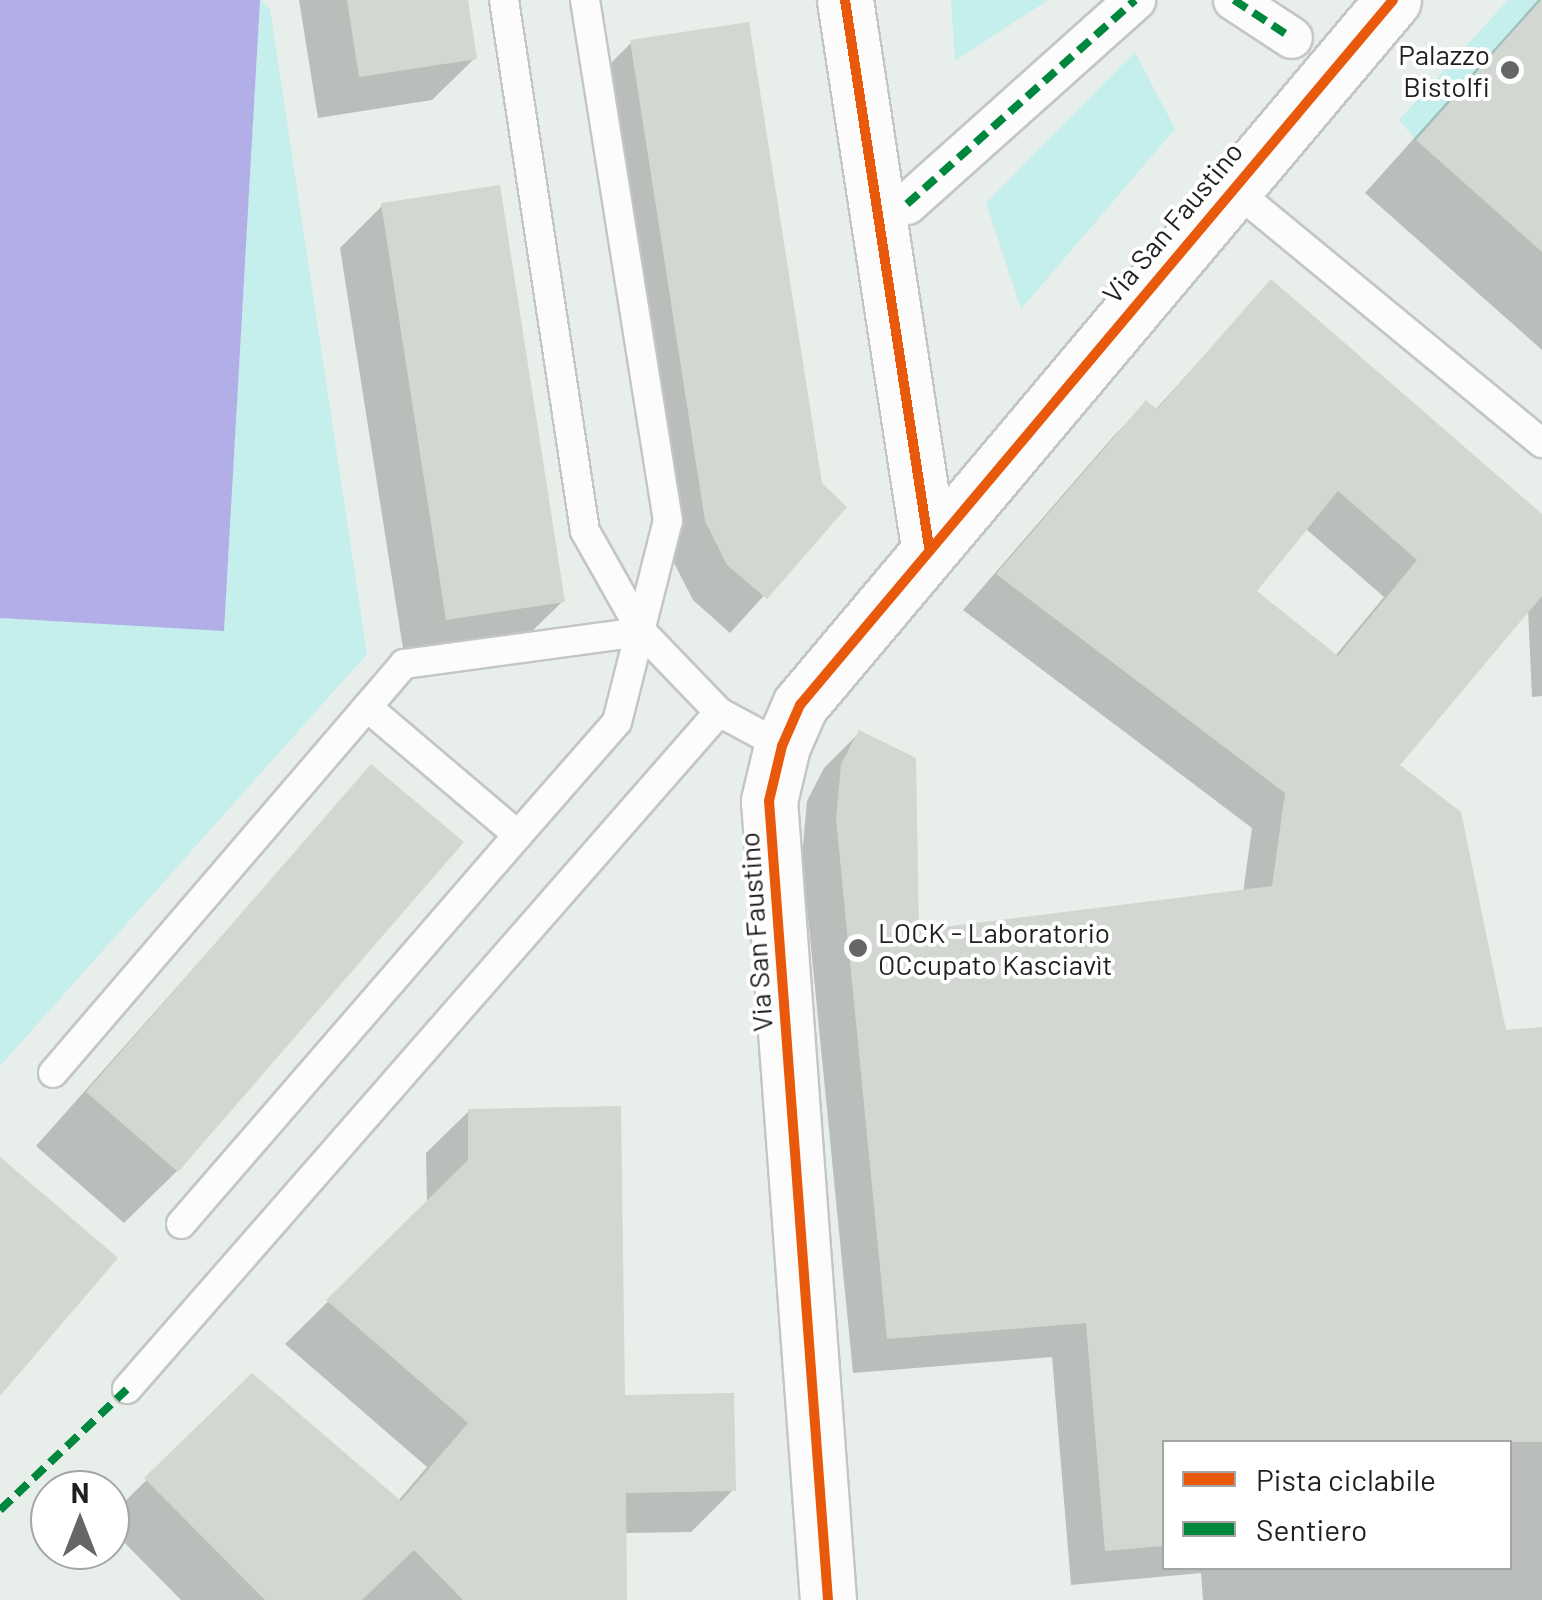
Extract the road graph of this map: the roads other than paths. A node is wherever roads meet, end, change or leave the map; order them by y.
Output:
1 (504, 0) edge
2 (585, 0) edge
3 (846, 0) edge
4 (1134, 0) edge
5 (1234, 0) edge
6 (1393, 0) edge
7 (1292, 38) dead end
8 (1230, 186) junction
9 (908, 204) dead end
10 (1542, 444) edge
11 (930, 547) junction
12 (642, 632) junction
13 (368, 707) junction
14 (719, 712) junction
15 (782, 746) junction
16 (518, 836) junction
17 (53, 1073) dead end
18 (181, 1224) dead end
19 (127, 1389) dead end
20 (828, 1600) edge

1 - 12 lane
2 - 12 lane
3 - 11 street
4 - 9 street
5 - 7 street
6 - 8 street, Via San Faustino
8 - 10 lane, Via San Faustino
8 - 11 street, Via San Faustino
11 - 15 street, Via San Faustino
12 - 13 lane
12 - 14 lane
12 - 16 lane
13 - 16 lane
13 - 17 lane
14 - 15 lane
14 - 19 lane
15 - 20 street, Via San Faustino
16 - 18 lane

